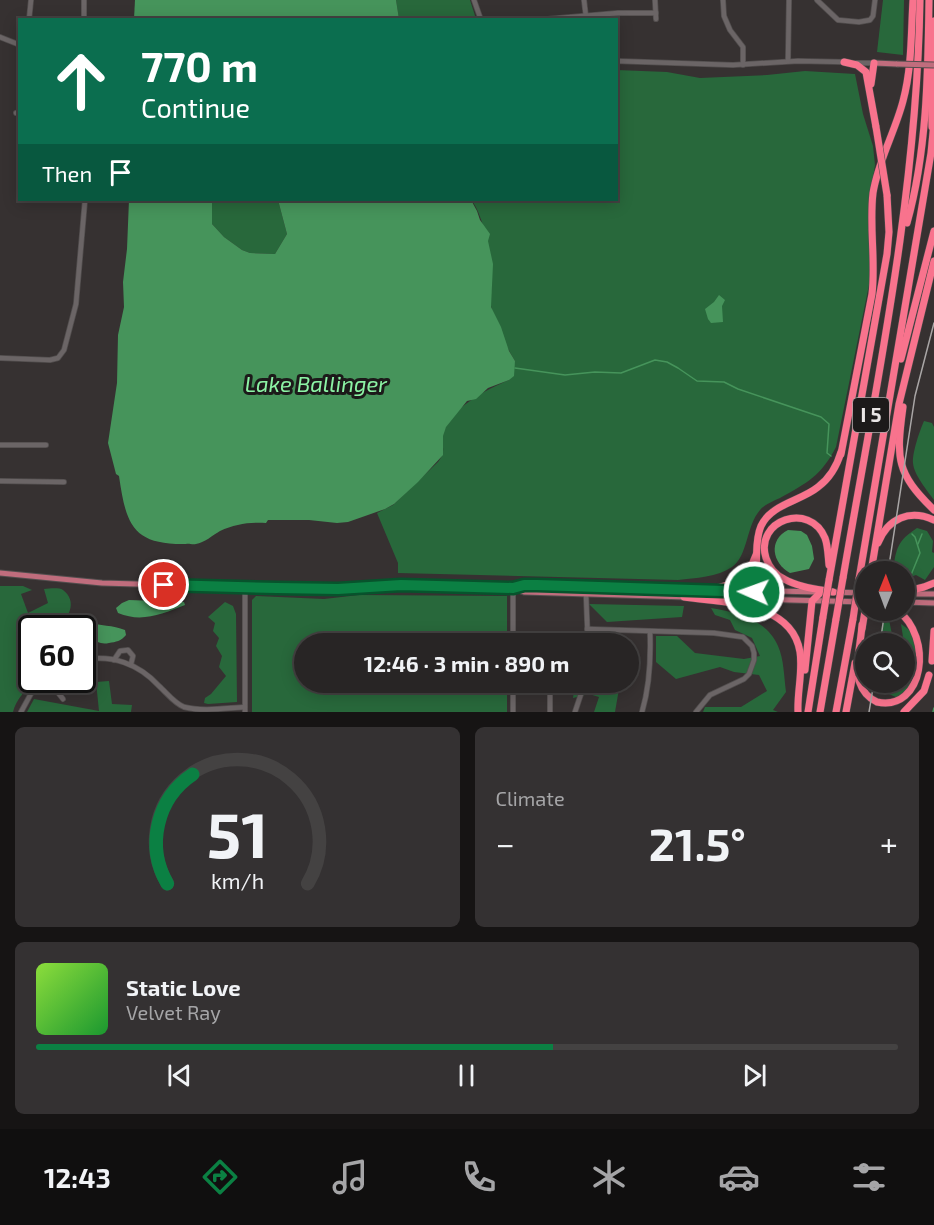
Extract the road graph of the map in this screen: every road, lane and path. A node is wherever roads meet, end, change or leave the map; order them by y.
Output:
1 (31, 0) edge
2 (84, 0) edge
3 (474, 0) edge
4 (584, 0) edge
5 (655, 0) edge
6 (723, 0) edge
7 (789, 0) edge
8 (913, 0) edge
9 (920, 0) edge
10 (929, 0) edge
11 (818, 1) edge
12 (875, 1) edge
13 (656, 13) junction
14 (586, 16) junction
15 (29, 18) edge
16 (84, 18) edge
17 (480, 18) edge
18 (561, 18) edge
19 (656, 19) dead end
20 (934, 21) edge
21 (0, 37) edge
22 (18, 44) edge
23 (618, 61) edge
24 (788, 61) junction
25 (844, 62) junction
26 (874, 63) junction
27 (743, 64) junction
28 (934, 65) edge
29 (870, 90) junction
30 (934, 122) edge
31 (932, 141) junction
32 (85, 201) edge
33 (934, 231) edge
34 (899, 252) junction
35 (934, 261) edge
36 (914, 344) junction
37 (0, 358) edge
38 (868, 361) junction
39 (890, 402) junction
40 (0, 445) edge
41 (46, 445) dead end
42 (841, 454) junction
43 (0, 481) edge
44 (64, 482) dead end
45 (934, 510) edge
46 (934, 520) edge
47 (758, 544) junction
48 (872, 561) edge
49 (872, 561) edge
50 (0, 573) edge
51 (829, 580) junction
52 (934, 583) edge
53 (566, 586) junction
54 (598, 586) junction
55 (245, 587) junction
56 (513, 588) junction
57 (915, 589) edge
58 (708, 590) junction
59 (758, 592) junction
60 (821, 592) junction
61 (833, 592) junction
62 (855, 593) edge
63 (915, 593) edge
64 (586, 594) junction
65 (934, 594) edge
66 (684, 597) junction
67 (766, 599) junction
68 (812, 601) junction
69 (915, 602) edge
70 (932, 602) edge
71 (855, 603) edge
72 (912, 621) edge
73 (863, 622) joint
74 (587, 630) junction
75 (934, 631) edge
76 (650, 632) junction
77 (513, 633) edge
78 (587, 633) edge
79 (96, 658) edge
80 (114, 660) junction
81 (131, 664) junction
82 (31, 693) edge
83 (58, 693) edge
84 (513, 693) edge
85 (550, 693) edge
86 (581, 693) edge
87 (63, 699) dead end
88 (245, 709) edge
89 (221, 710) edge
90 (798, 711) edge
91 (21, 712) edge
92 (513, 712) edge
93 (550, 712) edge
94 (575, 712) edge
95 (642, 712) edge
96 (696, 712) edge
97 (808, 712) edge
98 (820, 712) edge
99 (836, 712) edge
100 (846, 712) edge
101 (904, 712) edge

1 - 15 street
2 - 16 street
3 - 17 street
4 - 14 street
5 - 13 street
6 - 27 street
7 - 24 street
8 - 42 highway
9 - 34 highway, I 5
10 - 34 highway
11 - 12 street
13 - 14 street
13 - 19 street
14 - 18 street
20 - 31 highway
21 - 22 street
23 - 27 street
24 - 25 street
24 - 27 street
25 - 26 street
25 - 29 highway
26 - 28 main road, bridge
26 - 29 highway
29 - 38 highway, bridge
30 - 31 highway, I 5
31 - 39 highway, I 5
32 - 37 street
33 - 39 highway
34 - 98 highway, I 5, bridge
35 - 36 highway
36 - 45 highway
36 - 48 highway
38 - 42 highway
38 - 51 highway
39 - 99 highway, I 5, bridge
40 - 41 street
42 - 47 highway
43 - 44 street
46 - 49 highway
47 - 58 highway
47 - 59 highway
50 - 55 main road
51 - 61 highway
51 - 97 highway, bridge
52 - 57 highway
53 - 54 main road
53 - 56 main road
53 - 64 main road
54 - 58 main road
54 - 64 main road
55 - 56 main road
55 - 88 street
56 - 64 main road
56 - 77 street
58 - 59 main road
59 - 60 main road
59 - 67 highway
60 - 61 main road
60 - 68 highway
61 - 62 main road
63 - 65 main road
64 - 66 main road
64 - 74 street
66 - 67 main road
66 - 90 highway
67 - 68 main road
68 - 71 main road
68 - 90 highway
69 - 70 main road
72 - 73 highway
73 - 100 highway
74 - 76 street
74 - 78 street
75 - 101 highway
76 - 95 street
76 - 96 street
79 - 80 street
80 - 81 street
80 - 81 street
81 - 89 street
82 - 91 street
83 - 87 street
84 - 92 street
85 - 93 street
86 - 94 street
88 - 89 street

